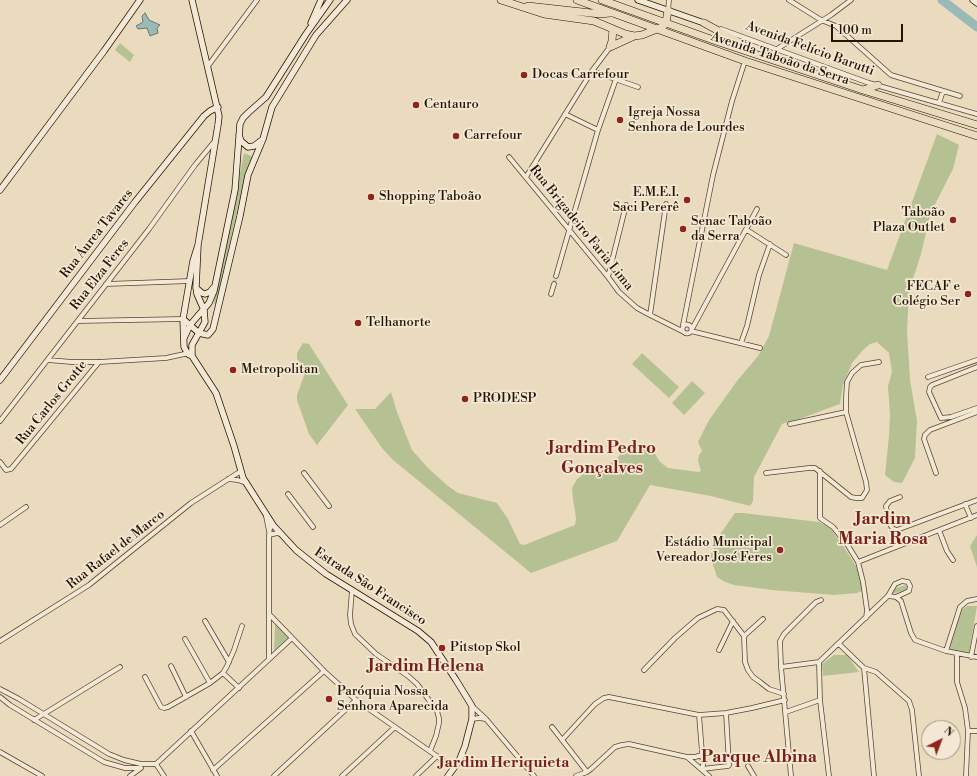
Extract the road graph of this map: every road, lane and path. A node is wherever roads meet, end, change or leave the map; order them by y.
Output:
1 (140, 0) edge
2 (192, 0) edge
3 (256, 0) edge
4 (321, 0) edge
5 (330, 0) edge
6 (347, 0) edge
7 (500, 0) edge
8 (577, 0) edge
9 (602, 0) edge
10 (638, 0) edge
11 (669, 0) edge
12 (789, 0) edge
13 (851, 0) edge
14 (973, 0) edge
15 (648, 1) edge
16 (977, 3) edge
17 (514, 4) junction
18 (668, 10) junction
19 (613, 13) junction
20 (821, 20) junction
21 (666, 23) junction
22 (704, 23) junction
23 (613, 29) junction
24 (657, 30) junction
25 (306, 34) junction
26 (634, 36) junction
27 (610, 47) junction
28 (777, 49) junction
29 (755, 54) junction
30 (745, 61) junction
31 (208, 66) junction
32 (592, 71) junction
33 (616, 79) junction
34 (878, 85) junction
35 (638, 87) dead end
36 (863, 90) junction
37 (943, 91) junction
38 (960, 96) dead end
39 (939, 103) junction
40 (218, 107) junction
41 (565, 114) junction
42 (977, 114) edge
43 (942, 125) junction
44 (977, 125) edge
45 (598, 130) junction
46 (239, 135) junction
47 (977, 136) edge
48 (263, 139) junction
49 (977, 140) edge
50 (216, 141) junction
51 (509, 157) dead end
52 (526, 177) junction
53 (0, 190) edge
54 (666, 204) dead end
55 (626, 205) dead end
56 (757, 209) dead end
57 (570, 230) junction
58 (747, 230) junction
59 (770, 244) junction
60 (198, 245) junction
61 (786, 255) dead end
62 (556, 276) tunnel mouth
63 (608, 277) junction
64 (190, 281) junction
65 (106, 284) junction
66 (554, 284) tunnel mouth
67 (196, 286) junction
68 (214, 286) junction
69 (551, 294) dead end
70 (204, 310) junction
71 (650, 315) junction
72 (183, 319) junction
73 (78, 321) junction
74 (190, 325) junction
75 (683, 325) junction
76 (691, 330) junction
77 (682, 331) junction
78 (199, 333) junction
79 (184, 339) junction
80 (741, 343) junction
81 (760, 348) dead end
82 (190, 353) junction
83 (48, 360) junction
84 (977, 360) edge
85 (99, 362) junction
86 (879, 362) dead end
87 (977, 367) edge
88 (928, 377) dead end
89 (0, 380) edge
90 (977, 408) edge
91 (846, 412) junction
92 (977, 412) edge
93 (0, 421) edge
94 (790, 424) dead end
95 (0, 462) edge
96 (241, 471) junction
97 (820, 471) junction
98 (304, 473) dead end
99 (766, 473) dead end
100 (936, 473) dead end
101 (227, 479) junction
102 (246, 484) junction
103 (288, 494) dead end
104 (900, 497) dead end
105 (977, 500) edge
106 (965, 504) junction
107 (329, 506) dead end
108 (26, 507) dead end
109 (265, 512) junction
110 (977, 515) edge
111 (971, 518) junction
112 (273, 525) junction
113 (0, 526) edge
114 (313, 528) dead end
115 (939, 530) junction
116 (269, 534) junction
117 (281, 534) junction
118 (952, 560) dead end
119 (858, 562) junction
120 (352, 590) junction
121 (888, 596) junction
122 (896, 597) junction
123 (977, 598) edge
124 (821, 600) dead end
125 (269, 614) junction
126 (763, 618) dead end
127 (866, 618) junction
128 (205, 620) dead end
129 (733, 621) junction
130 (242, 626) dead end
131 (977, 626) edge
132 (744, 636) junction
133 (292, 638) junction
134 (185, 639) dead end
135 (0, 642) edge
136 (839, 644) junction
137 (719, 650) dead end
138 (946, 652) junction
139 (957, 654) junction
140 (971, 657) junction
141 (977, 657) edge
142 (269, 659) junction
143 (229, 662) junction
144 (819, 662) junction
145 (171, 666) dead end
146 (120, 667) dead end
147 (781, 667) junction
148 (864, 668) junction
149 (644, 670) dead end
150 (324, 671) junction
151 (223, 673) junction
152 (145, 677) dead end
153 (210, 683) junction
154 (239, 688) junction
155 (0, 689) edge
156 (784, 694) junction
157 (0, 697) edge
158 (186, 697) junction
159 (356, 700) junction
160 (785, 700) junction
161 (820, 700) junction
162 (472, 706) junction
163 (786, 712) junction
164 (726, 713) junction
165 (43, 714) junction
166 (699, 715) junction
167 (472, 719) junction
168 (486, 719) junction
169 (34, 720) junction
170 (395, 727) junction
171 (552, 727) dead end
172 (191, 731) junction
173 (968, 731) junction
174 (977, 731) edge
175 (562, 740) junction
176 (430, 751) junction
177 (0, 752) edge
178 (702, 755) junction
179 (437, 756) junction
180 (686, 756) junction
181 (115, 757) junction
182 (112, 764) junction
183 (156, 764) junction
184 (140, 766) junction
185 (748, 766) dead end
186 (454, 768) junction
187 (702, 769) junction
188 (213, 770) junction
189 (586, 772) junction
190 (40, 776) edge
191 (130, 776) edge
192 (164, 776) edge
193 (217, 776) edge
194 (274, 776) edge
195 (342, 776) edge
196 (416, 776) edge
197 (448, 776) edge
198 (534, 776) edge
199 (576, 776) edge
200 (709, 776) edge
201 (754, 776) edge
202 (792, 776) edge
203 (829, 776) edge
204 (874, 776) edge
205 (919, 776) edge
206 (966, 776) edge

1 - 53 main road
2 - 31 main road, Estrada São Francisco
3 - 31 street
4 - 25 main road
5 - 25 main road
6 - 48 main road
7 - 17 highway
8 - 19 highway, Avenida Taboão da Serra
9 - 21 highway, Avenida Taboão da Serra
10 - 15 main road, Avenida Felício Barutti
11 - 18 street
12 - 20 street
13 - 20 street
14 - 16 main road
15 - 18 main road, Avenida Felício Barutti
17 - 19 highway
17 - 23 highway
18 - 21 highway
18 - 22 main road, Avenida Felício Barutti
19 - 24 highway, Avenida Taboão da Serra
20 - 28 street
20 - 37 street
21 - 24 highway
21 - 29 highway, Avenida Taboão da Serra
22 - 28 street, Avenida Felício Barutti
22 - 29 highway
23 - 26 highway
23 - 27 highway
24 - 26 highway
24 - 30 highway, Avenida Taboão da Serra
25 - 46 main road
26 - 27 highway
27 - 32 street
28 - 34 street, Avenida Felício Barutti
29 - 36 highway, Avenida Taboão da Serra
30 - 43 highway, Avenida Taboão da Serra
30 - 75 street
31 - 40 main road, Estrada São Francisco
32 - 33 street
32 - 41 street
33 - 35 street
33 - 45 street
34 - 36 highway
34 - 39 street, Avenida Felício Barutti
36 - 44 highway, Avenida Taboão da Serra
37 - 38 street
37 - 39 street
39 - 42 street, Avenida Felício Barutti
40 - 50 main road, Estrada São Francisco
40 - 89 main road, Rua Áurea Tavares
41 - 45 street
41 - 52 street
43 - 47 highway, Avenida Taboão da Serra
43 - 49 highway
45 - 57 street
46 - 48 main road
46 - 68 main road
48 - 78 main road
50 - 60 main road, Estrada São Francisco
50 - 65 street, Rua Elza Feres
51 - 52 street, Rua Brigadeiro Faria Lima
52 - 57 street, Rua Brigadeiro Faria Lima
54 - 71 street
55 - 63 street
56 - 58 street
57 - 62 street
57 - 63 street, Rua Brigadeiro Faria Lima
58 - 59 street
58 - 76 street
59 - 61 street
59 - 80 street
60 - 64 main road, Estrada São Francisco
60 - 67 main road, Estrada São Francisco
63 - 71 street, Rua Brigadeiro Faria Lima
64 - 65 street
64 - 67 main road
64 - 72 main road, Estrada São Francisco
65 - 73 street, Rua Elza Feres
66 - 69 street
67 - 68 main road
67 - 70 main road, Estrada São Francisco
68 - 70 main road
70 - 74 main road
70 - 78 main road, Estrada São Francisco
71 - 77 street, Rua Brigadeiro Faria Lima
72 - 73 street
72 - 74 main road
72 - 79 main road, Estrada São Francisco
73 - 83 street, Rua Elza Feres
74 - 78 main road
74 - 79 main road
75 - 76 street
75 - 77 street
76 - 77 street
76 - 80 street
78 - 82 main road, Estrada São Francisco
79 - 82 main road, Estrada São Francisco
80 - 81 street
82 - 85 street
82 - 96 main road, Estrada São Francisco
83 - 85 street
83 - 93 street, Rua Elza Feres
84 - 88 street
85 - 95 street, Rua Carlos Grotte
86 - 91 street
87 - 90 street
91 - 94 street
91 - 97 street
92 - 100 street
96 - 101 street, Rua Rafael de Marco
96 - 102 main road, Estrada São Francisco
97 - 99 street
97 - 119 street
98 - 107 street
101 - 102 street
101 - 135 street, Rua Rafael de Marco
102 - 109 main road, Estrada São Francisco
103 - 114 street
104 - 106 street
105 - 106 street
106 - 111 street
108 - 113 street
109 - 112 main road, Estrada São Francisco
109 - 116 street
110 - 111 street
111 - 115 street
112 - 116 street
112 - 117 main road, Estrada São Francisco
115 - 118 street
115 - 119 street
116 - 117 street
116 - 125 street
117 - 120 main road, Estrada São Francisco
119 - 127 street
120 - 162 main road, Estrada São Francisco
120 - 176 street
121 - 122 street
121 - 122 street
121 - 127 street
122 - 138 street
123 - 138 street
124 - 147 street
125 - 133 street
125 - 142 street
126 - 132 street
127 - 136 street
128 - 143 street
129 - 132 street
129 - 137 street
129 - 149 street
130 - 143 street
131 - 140 street
132 - 156 street
133 - 142 street
133 - 150 street
134 - 153 street
136 - 144 street
136 - 148 street
138 - 139 street
139 - 140 street
139 - 173 street
140 - 141 street
142 - 154 street
143 - 151 street
144 - 147 street
144 - 161 street
145 - 158 street
146 - 165 street
147 - 156 street
148 - 204 street
148 - 205 street
150 - 159 street
150 - 188 street
151 - 153 street
151 - 154 street
152 - 158 street
153 - 158 street
154 - 172 street
155 - 165 street
156 - 160 street
157 - 169 street
159 - 170 street
159 - 194 street
160 - 163 street
160 - 164 street
161 - 163 street
161 - 203 street
162 - 167 main road
162 - 168 street
163 - 202 street
164 - 166 street
164 - 187 street
165 - 169 street
165 - 181 street
166 - 175 street
166 - 178 street
167 - 168 street
167 - 186 main road
168 - 198 street
169 - 182 street
170 - 176 street
170 - 195 street
171 - 175 street
172 - 183 street
172 - 188 street
173 - 174 street
173 - 206 street
175 - 189 street
176 - 179 street
177 - 190 street
178 - 180 street
178 - 187 street
179 - 186 street
179 - 196 street
180 - 187 street
180 - 189 street
181 - 182 street
181 - 184 street
182 - 184 street
183 - 184 street
183 - 192 street
184 - 191 street
185 - 201 street
186 - 197 main road
187 - 200 street
188 - 193 street
189 - 199 street

